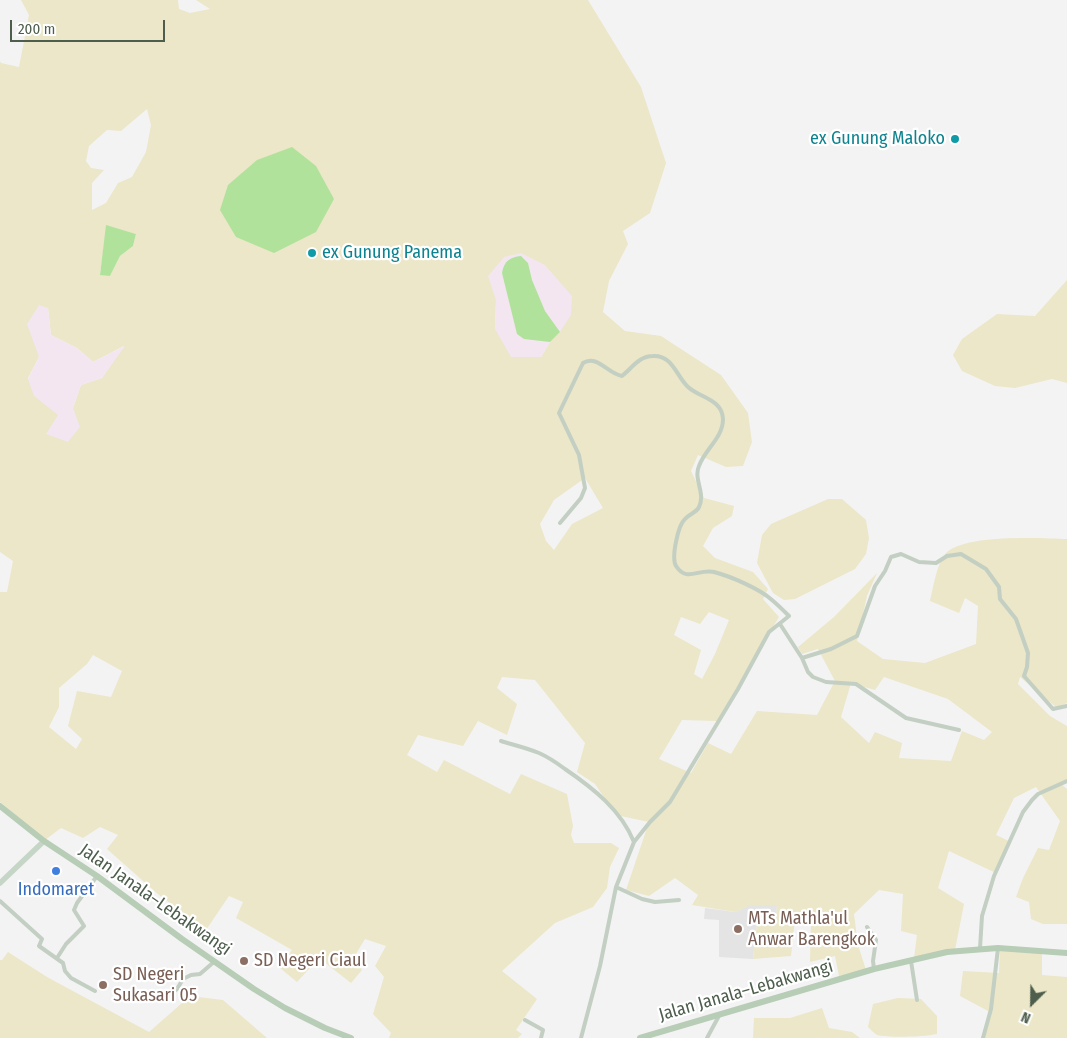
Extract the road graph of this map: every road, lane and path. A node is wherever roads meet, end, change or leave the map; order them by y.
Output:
1 (560, 523) dead end
2 (780, 624) junction
3 (802, 658) junction
4 (1067, 706) edge
5 (959, 730) dead end
6 (501, 741) dead end
7 (1067, 781) edge
8 (0, 806) edge
9 (44, 841) junction
10 (634, 842) junction
11 (97, 876) junction
12 (0, 883) edge
13 (616, 887) junction
14 (679, 900) dead end
15 (0, 901) edge
16 (867, 927) dead end
17 (980, 948) junction
18 (998, 948) junction
19 (1067, 953) edge
20 (57, 958) junction
21 (215, 961) junction
22 (911, 961) junction
23 (874, 969) junction
24 (95, 991) dead end
25 (164, 999) dead end
26 (917, 1000) dead end
27 (720, 1014) junction
28 (525, 1020) dead end
29 (351, 1038) edge
30 (542, 1038) edge
31 (582, 1038) edge
32 (640, 1038) edge
33 (707, 1038) edge
34 (983, 1038) edge

1 - 2 street
2 - 3 street
2 - 10 street
3 - 4 street
3 - 5 street
6 - 10 street
7 - 17 street
8 - 9 main road, Jalan Janala–Lebakwangi
9 - 11 main road, Jalan Janala–Lebakwangi
9 - 12 street
10 - 13 street
11 - 20 street
11 - 21 main road, Jalan Janala–Lebakwangi
13 - 14 street
13 - 31 street
15 - 20 street
16 - 23 street
17 - 18 main road, Jalan Janala–Lebakwangi
17 - 22 main road, Jalan Janala–Lebakwangi
18 - 19 main road, Jalan Janala–Lebakwangi
18 - 34 street
20 - 24 street
21 - 25 street
21 - 29 main road, Jalan Janala–Lebakwangi
22 - 23 main road, Jalan Janala–Lebakwangi
22 - 26 street
23 - 27 main road, Jalan Janala–Lebakwangi
27 - 32 main road, Jalan Janala–Lebakwangi
27 - 33 street
28 - 30 street

